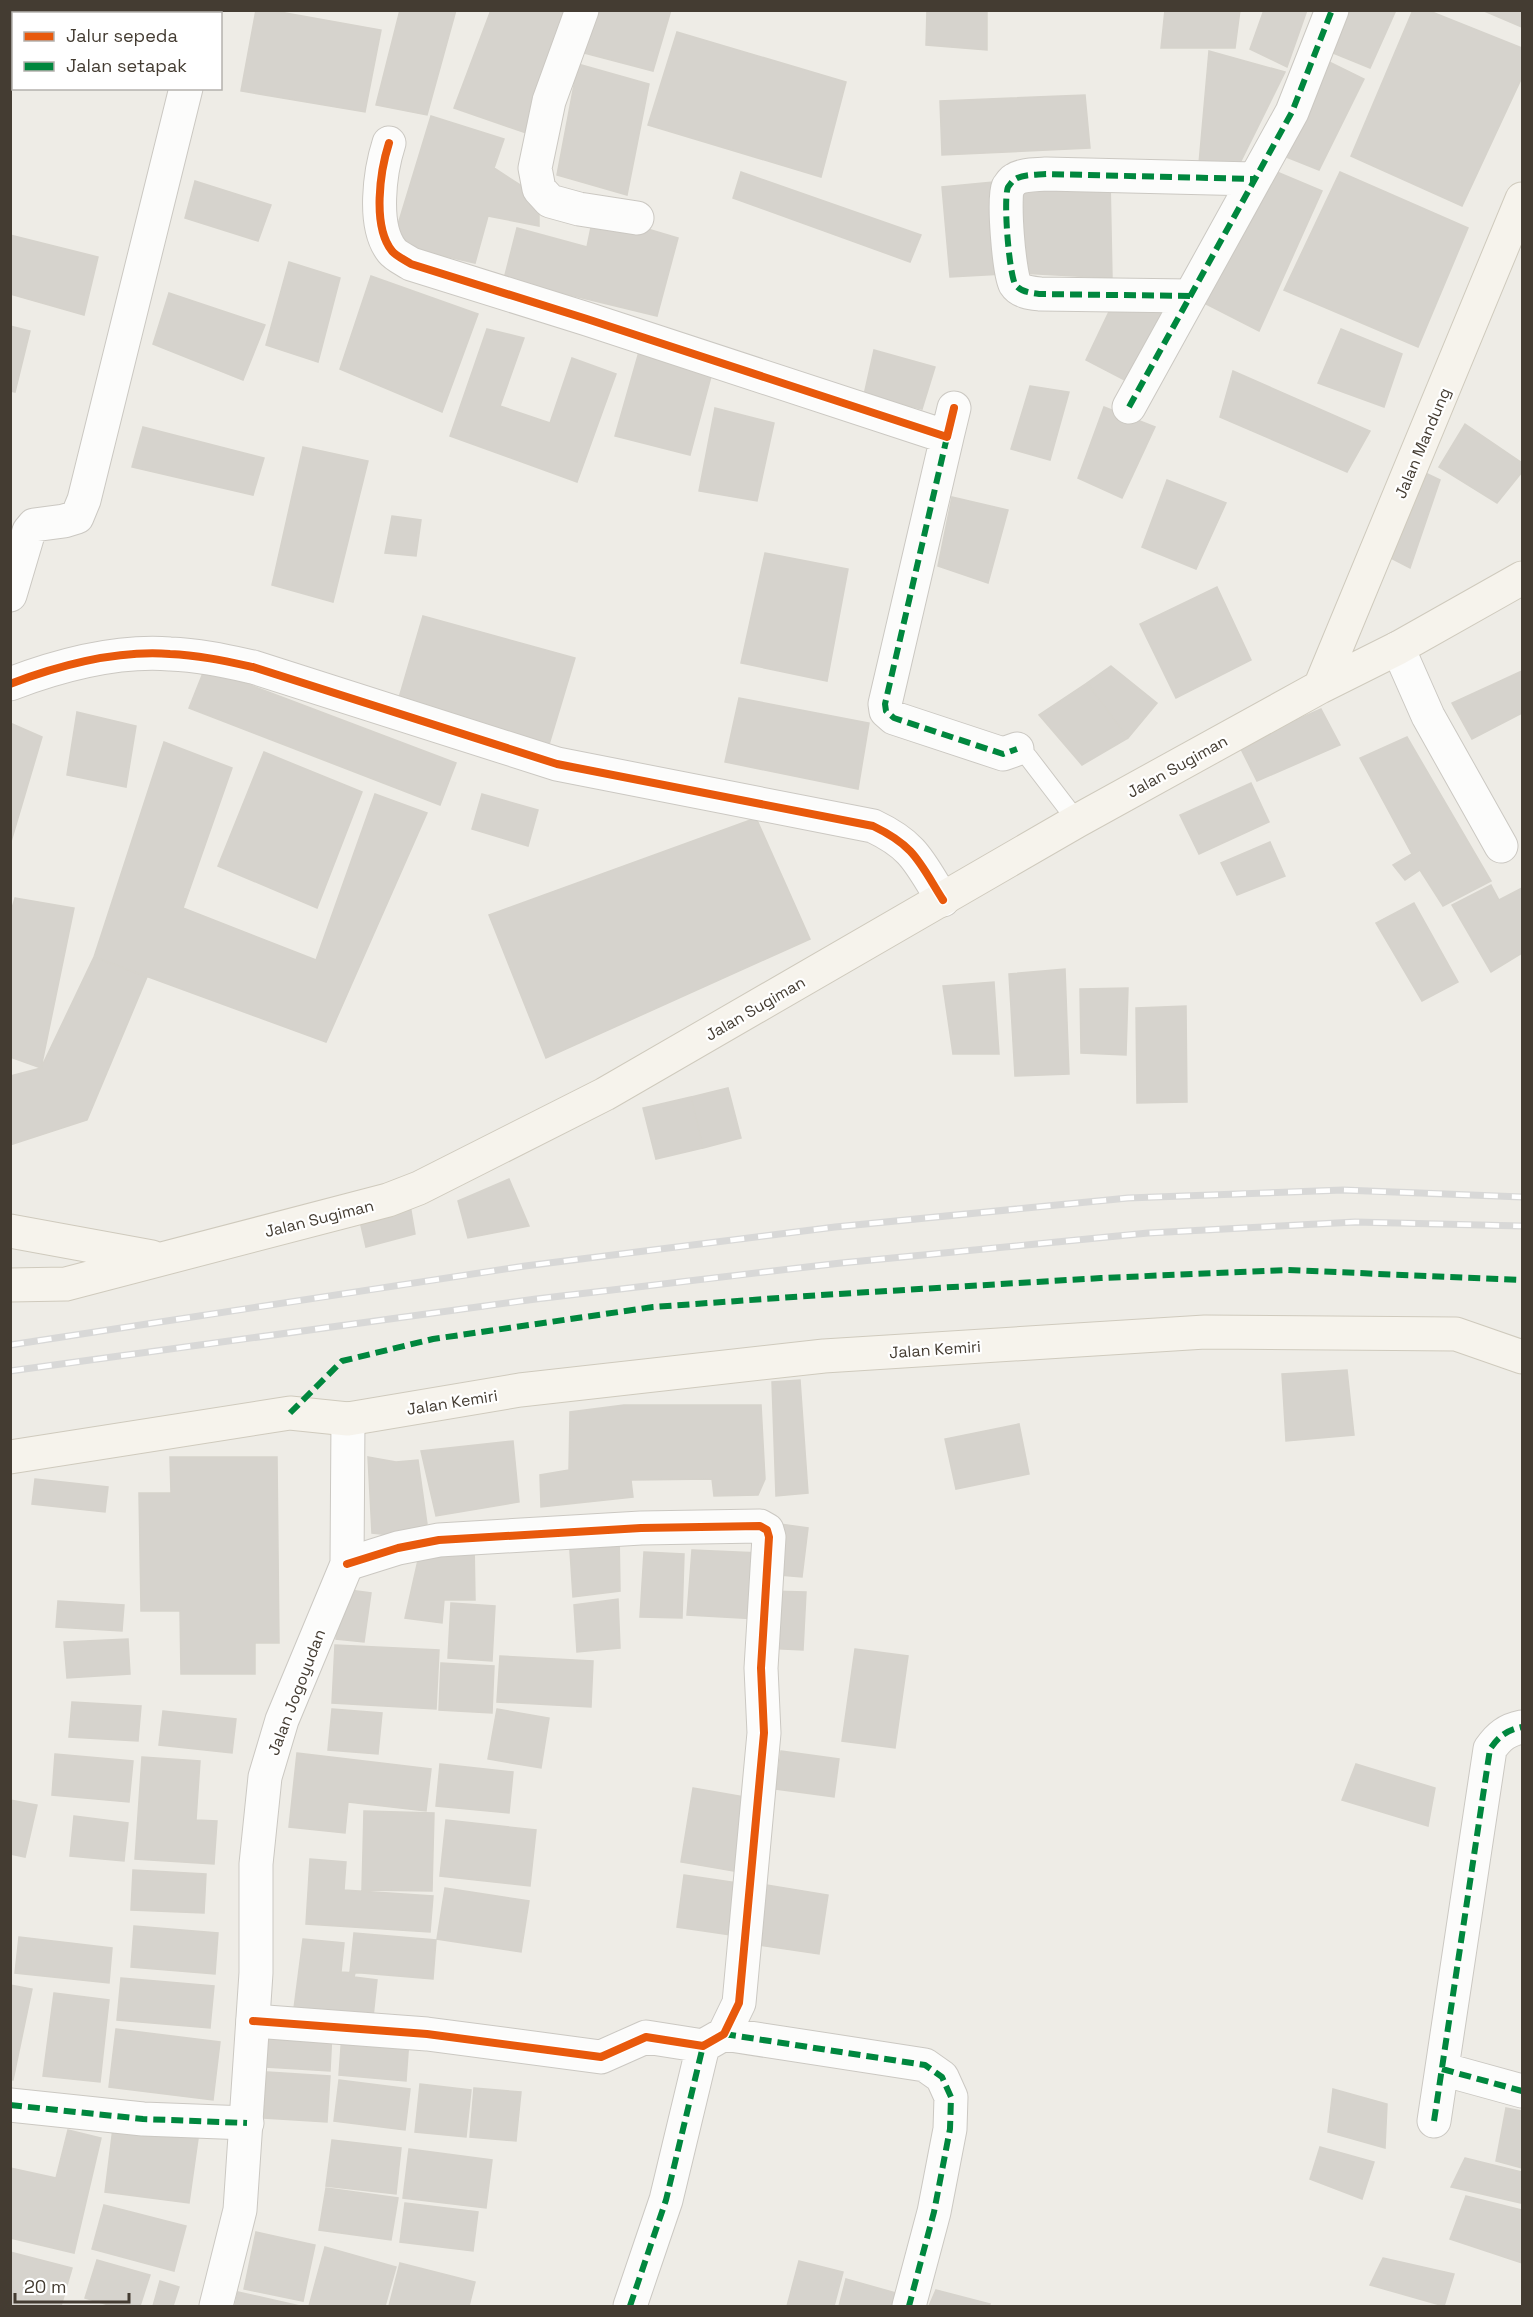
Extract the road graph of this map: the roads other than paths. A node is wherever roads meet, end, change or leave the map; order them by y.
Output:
1 (582, 10) edge
2 (1332, 10) edge
3 (186, 90) edge
4 (389, 143) dead end
5 (1254, 179) junction
6 (1522, 199) edge
7 (637, 219) dead end
8 (1190, 296) junction
9 (1129, 407) dead end
10 (1522, 578) edge
11 (10, 596) edge
12 (1398, 648) junction
13 (10, 684) edge
14 (1320, 687) junction
15 (1021, 752) joint
16 (1077, 821) junction
17 (1501, 846) dead end
18 (943, 900) junction
19 (10, 1231) edge
20 (160, 1258) junction
21 (10, 1285) edge
22 (1522, 1357) edge
23 (348, 1419) junction
24 (10, 1457) edge
25 (347, 1564) junction
26 (1522, 1727) edge
27 (253, 2021) junction
28 (713, 2040) junction
29 (1442, 2070) junction
30 (1522, 2091) edge
31 (10, 2105) edge
32 (1434, 2121) dead end
33 (247, 2123) junction
34 (216, 2307) edge
35 (630, 2307) edge
36 (909, 2307) edge

1 - 7 street
2 - 5 street
3 - 11 street
4 - 15 street
5 - 8 street
5 - 8 street
6 - 14 main road, Jalan Mandung
8 - 9 street
10 - 12 main road, Jalan Sugiman
12 - 14 main road, Jalan Sugiman
12 - 17 street
13 - 18 street
14 - 16 main road, Jalan Sugiman
15 - 16 lane
16 - 18 main road, Jalan Sugiman
18 - 20 main road, Jalan Sugiman
19 - 20 main road
20 - 21 main road, Jalan Sugiman
22 - 23 main road, Jalan Kemiri
23 - 24 main road
23 - 25 street, Jalan Jogoyudan
25 - 27 street, Jalan Jogoyudan
25 - 28 street
26 - 29 street
27 - 28 street
27 - 33 street, Jalan Jogoyudan
28 - 35 street
28 - 36 street
29 - 30 street
29 - 32 street
31 - 33 street
33 - 34 street, Jalan Jogoyudan

